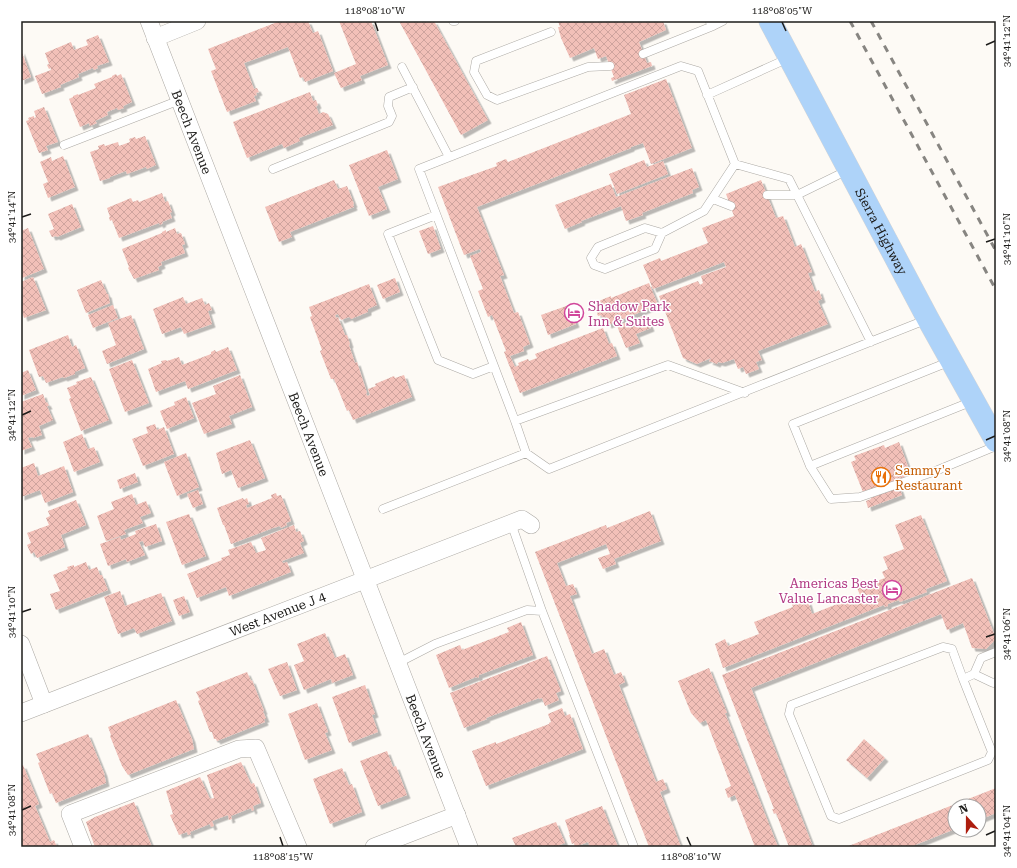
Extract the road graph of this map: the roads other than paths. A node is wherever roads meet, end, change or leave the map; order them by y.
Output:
1 (149, 21) edge
2 (197, 21) edge
3 (723, 21) edge
4 (770, 21) edge
5 (711, 23) edge
6 (551, 32) dead end
7 (155, 38) junction
8 (643, 54) dead end
9 (789, 58) junction
10 (402, 66) dead end
11 (610, 66) dead end
12 (413, 87) junction
13 (707, 95) junction
14 (180, 100) junction
15 (64, 145) dead end
16 (449, 157) junction
17 (735, 164) junction
18 (273, 169) dead end
19 (849, 170) junction
20 (767, 195) dead end
21 (797, 195) junction
22 (712, 199) junction
23 (731, 206) dead end
24 (436, 215) junction
25 (662, 233) junction
26 (928, 319) junction
27 (872, 342) junction
28 (952, 361) junction
29 (494, 366) junction
30 (744, 392) junction
31 (974, 401) junction
32 (515, 421) junction
33 (996, 441) edge
34 (996, 446) edge
35 (526, 453) junction
36 (810, 466) junction
37 (383, 509) dead end
38 (511, 523) junction
39 (532, 525) dead end
40 (366, 580) junction
41 (542, 611) junction
42 (21, 644) edge
43 (996, 652) edge
44 (398, 662) junction
45 (974, 674) junction
46 (964, 679) junction
47 (996, 682) edge
48 (44, 704) junction
49 (21, 713) edge
50 (456, 815) junction
51 (83, 847) edge
52 (298, 847) edge
53 (374, 847) edge
54 (469, 847) edge
55 (634, 847) edge

1 - 7 street, Beech Avenue
2 - 7 street
3 - 5 lane
4 - 9 main road, Sierra Highway
5 - 8 lane
6 - 11 lane
7 - 14 street, Beech Avenue
9 - 13 lane
9 - 19 main road, Sierra Highway
10 - 12 lane
12 - 16 lane
12 - 18 lane
13 - 16 lane
13 - 17 lane
14 - 15 lane
14 - 40 street, Beech Avenue
16 - 24 lane
17 - 21 lane
17 - 22 lane
19 - 21 lane
19 - 26 main road, Sierra Highway
20 - 21 lane
21 - 27 lane
22 - 23 lane
22 - 25 lane
24 - 29 lane
24 - 29 lane
25 - 25 lane
26 - 27 lane
26 - 28 main road, Sierra Highway
27 - 30 lane
28 - 31 main road, Sierra Highway
28 - 36 lane
29 - 32 lane
30 - 32 lane
30 - 35 lane
31 - 33 main road, Sierra Highway
31 - 36 lane
32 - 35 lane
34 - 36 lane
35 - 37 lane
38 - 39 street, West Avenue J 4
38 - 40 street, West Avenue J 4
38 - 41 lane
40 - 44 street, Beech Avenue
40 - 48 street, West Avenue J 4
41 - 44 lane
41 - 55 lane
42 - 48 street
43 - 45 lane
44 - 50 street, Beech Avenue
45 - 46 lane
45 - 47 lane
46 - 46 lane
48 - 49 street, West Avenue J 4
50 - 53 street
50 - 54 street, Beech Avenue
51 - 52 street

